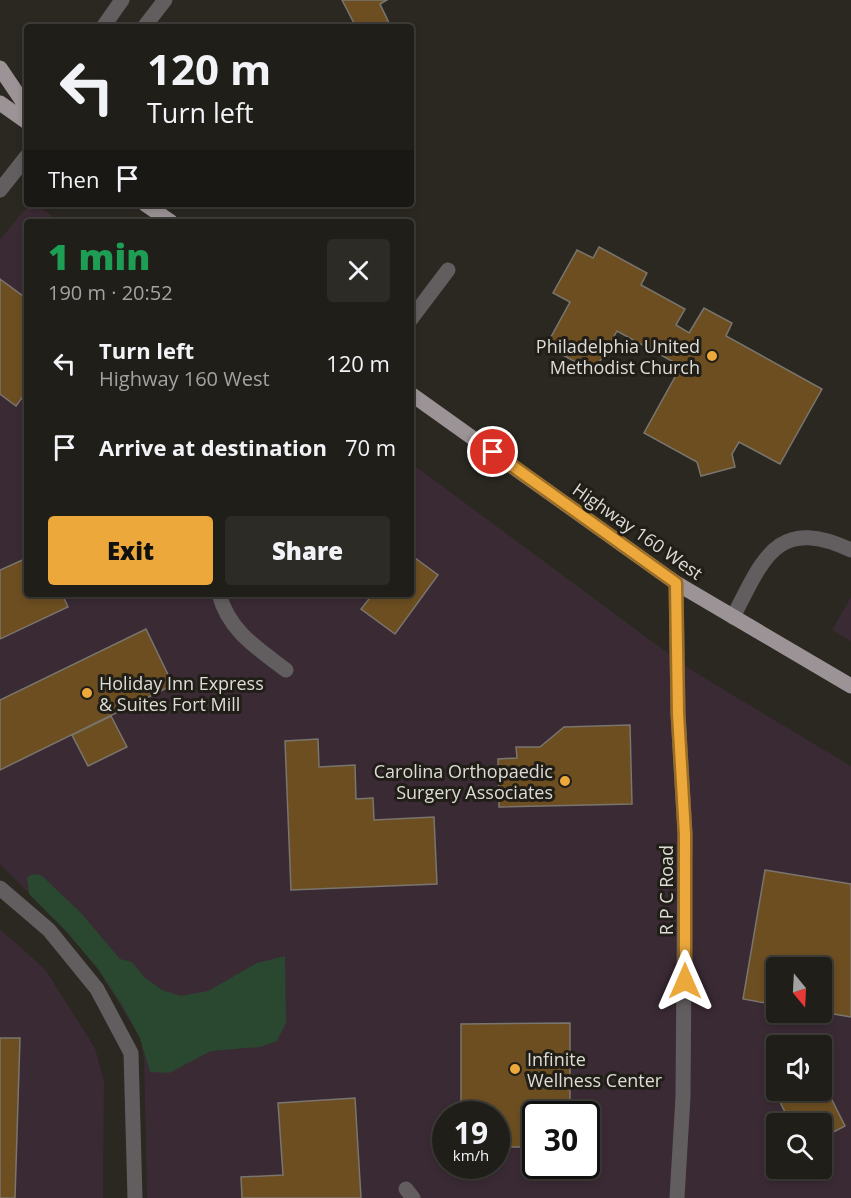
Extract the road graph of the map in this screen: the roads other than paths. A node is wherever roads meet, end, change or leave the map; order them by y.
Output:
1 (122, 0) edge
2 (165, 0) edge
3 (105, 24) edge
4 (146, 24) edge
5 (0, 68) edge
6 (0, 103) edge
7 (24, 104) edge
8 (24, 120) edge
9 (24, 160) edge
10 (0, 190) edge
11 (149, 207) edge
12 (167, 219) edge
13 (447, 270) dead end
14 (414, 315) edge
15 (414, 396) edge
16 (851, 550) edge
17 (676, 583) junction
18 (220, 597) edge
19 (733, 617) junction
20 (286, 670) dead end
21 (851, 686) edge
22 (0, 888) edge
23 (135, 1198) edge
24 (677, 1198) edge

1 - 3 street
2 - 4 street
5 - 7 main road
6 - 8 main road
9 - 10 street
11 - 12 main road
13 - 14 street
15 - 17 main road, Highway 160 West
16 - 19 street
17 - 19 main road, Highway 160 West
17 - 24 street, R P C Road
18 - 20 street
19 - 21 main road, Highway 160 West
22 - 23 street

